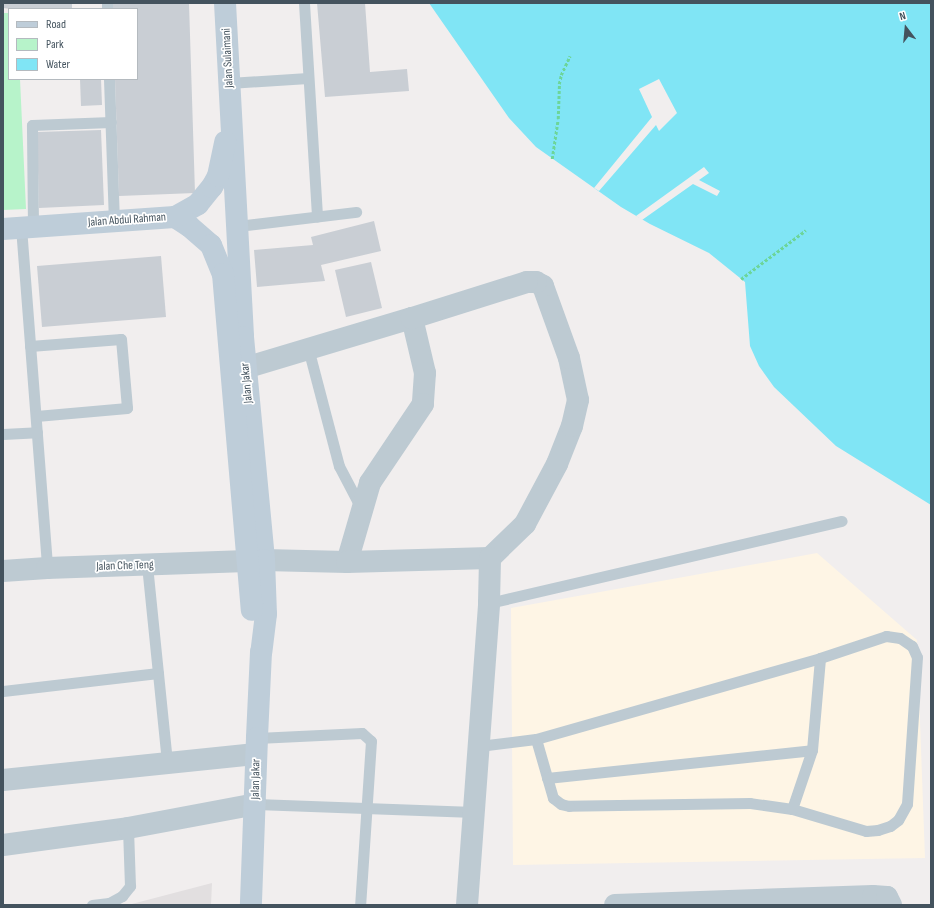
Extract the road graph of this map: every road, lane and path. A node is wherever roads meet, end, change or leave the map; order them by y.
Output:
1 (225, 3) edge
2 (304, 3) edge
3 (570, 56) dead end
4 (308, 78) junction
5 (109, 80) edge
6 (229, 83) junction
7 (230, 114) junction
8 (111, 122) junction
9 (552, 159) dead end
10 (356, 212) dead end
11 (317, 216) junction
12 (175, 217) junction
13 (114, 221) junction
14 (238, 226) junction
15 (19, 228) edge
16 (806, 230) dead end
17 (742, 279) dead end
18 (412, 318) junction
19 (30, 346) junction
20 (308, 348) junction
21 (245, 368) junction
22 (36, 416) junction
23 (37, 432) junction
24 (3, 434) edge
25 (362, 509) junction
26 (842, 521) dead end
27 (490, 558) junction
28 (255, 560) junction
29 (347, 562) junction
30 (147, 565) junction
31 (47, 568) junction
32 (3, 571) edge
33 (489, 603) junction
34 (820, 658) junction
35 (158, 673) junction
36 (3, 691) edge
37 (536, 740) junction
38 (256, 746) junction
39 (479, 746) junction
40 (812, 750) junction
41 (167, 763) junction
42 (547, 778) junction
43 (3, 780) edge
44 (256, 804) junction
45 (366, 807) junction
46 (792, 809) junction
47 (474, 812) junction
48 (128, 828) junction
49 (3, 846) edge
50 (694, 904) edge
51 (92, 905) edge
52 (251, 905) edge
53 (360, 905) edge
54 (467, 905) edge
55 (615, 905) edge
56 (891, 905) edge

1 - 6 main road, Jalan Sulaimani
2 - 4 lane
3 - 9 path
4 - 6 lane
4 - 11 lane
5 - 8 lane
6 - 7 main road, Jalan Sulaimani
7 - 12 main road, Jalan Abdul Rahman
7 - 14 main road, Jalan Jakar
8 - 13 lane
8 - 15 lane
10 - 11 lane
11 - 14 lane
12 - 13 main road, Jalan Abdul Rahman
12 - 28 main road, Jalan Jakar
13 - 15 main road, Jalan Abdul Rahman
14 - 21 main road, Jalan Jakar
15 - 19 lane
16 - 17 path
18 - 20 street
18 - 25 street
18 - 27 street
19 - 22 lane
19 - 22 lane
20 - 21 street
20 - 25 lane
21 - 28 main road, Jalan Jakar
22 - 23 lane
23 - 24 lane
23 - 31 lane
25 - 29 street
26 - 33 lane
27 - 29 street, Jalan Che Teng
27 - 33 street
28 - 29 street, Jalan Che Teng
28 - 30 street, Jalan Che Teng
28 - 38 main road, Jalan Jakar
30 - 31 street, Jalan Che Teng
30 - 35 lane
31 - 32 street, Jalan Che Teng
33 - 39 street
34 - 37 lane
34 - 40 lane
34 - 46 lane
35 - 36 lane
35 - 41 lane
37 - 39 lane
37 - 42 lane
38 - 41 street
38 - 44 main road, Jalan Jakar
38 - 45 lane
39 - 47 street
40 - 42 lane
40 - 46 lane
41 - 43 street
42 - 46 lane
44 - 45 lane
44 - 48 street
44 - 52 main road, Jalan Jakar
45 - 47 lane
45 - 53 lane
47 - 54 street
48 - 49 street
48 - 51 lane
50 - 55 street
50 - 56 street

